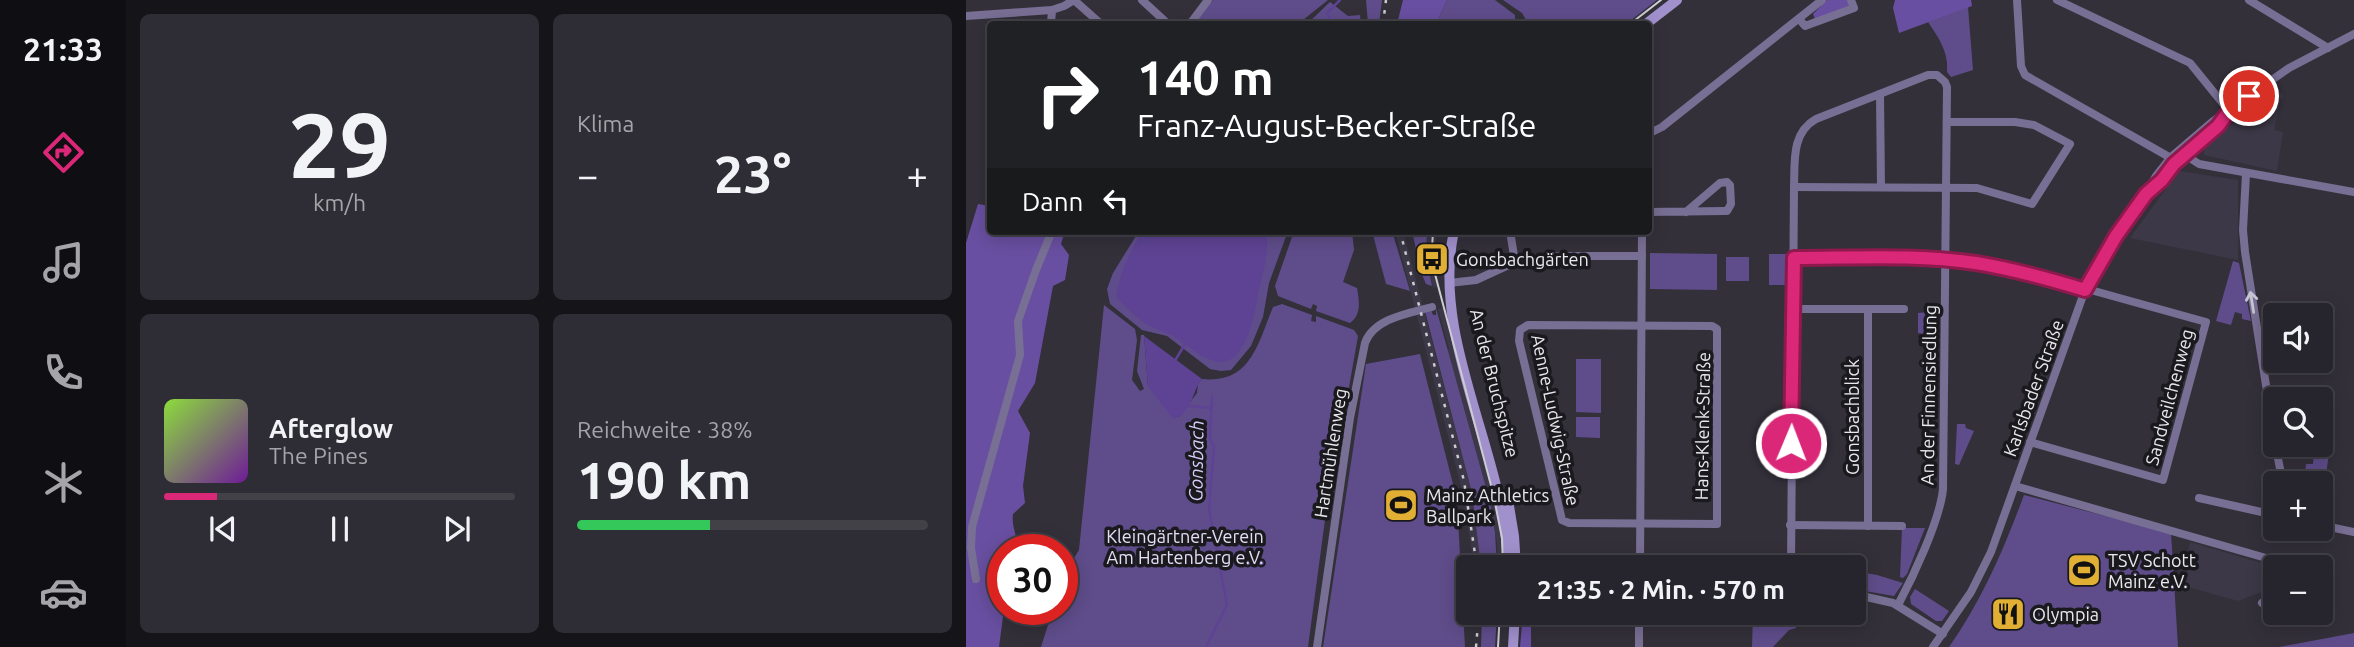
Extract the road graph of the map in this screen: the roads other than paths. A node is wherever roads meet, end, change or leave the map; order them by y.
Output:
1 (1074, 0) edge
2 (1142, 0) edge
3 (1208, 0) edge
4 (1677, 0) edge
5 (1822, 0) edge
6 (1851, 0) edge
7 (2017, 0) edge
8 (2057, 0) edge
9 (2249, 0) edge
10 (1052, 10) junction
11 (966, 16) edge
12 (1800, 20) junction
13 (1051, 21) edge
14 (1098, 21) edge
15 (1165, 21) edge
16 (1192, 21) edge
17 (1650, 21) edge
18 (2354, 34) edge
19 (2328, 48) junction
20 (1880, 94) junction
21 (2229, 111) junction
22 (1947, 122) junction
23 (1652, 132) edge
24 (2178, 157) junction
25 (2246, 174) junction
26 (1794, 187) junction
27 (1881, 187) junction
28 (1947, 188) junction
29 (2354, 192) edge
30 (1652, 212) edge
31 (1686, 212) junction
32 (1050, 235) edge
33 (1453, 235) edge
34 (1511, 235) edge
35 (1642, 235) edge
36 (1642, 256) junction
37 (1794, 258) junction
38 (1945, 260) junction
39 (1515, 262) junction
40 (1450, 287) junction
41 (2085, 290) junction
42 (1432, 307) dead end
43 (1793, 309) junction
44 (1868, 309) junction
45 (1904, 309) dead end
46 (1641, 326) junction
47 (2266, 387) edge
48 (2031, 442) junction
49 (2015, 486) junction
50 (2199, 498) dead end
51 (2263, 512) edge
52 (1640, 523) junction
53 (1790, 525) junction
54 (1868, 526) junction
55 (1902, 526) dead end
56 (2333, 528) edge
57 (2354, 532) edge
58 (1508, 555) edge
59 (1515, 555) edge
60 (1640, 555) edge
61 (1791, 555) edge
62 (2263, 557) edge
63 (976, 579) dead end
64 (1866, 596) edge
65 (1898, 605) junction
66 (1507, 625) edge
67 (1514, 625) edge
68 (1639, 625) edge
69 (1943, 634) junction
70 (1317, 647) edge
71 (1506, 647) edge
72 (1513, 647) edge
73 (1639, 647) edge
74 (1933, 647) edge

1 - 10 street
1 - 14 street
2 - 15 street
3 - 16 street
4 - 17 main road
5 - 12 street
6 - 12 street
7 - 24 street
8 - 21 street
9 - 19 street
10 - 11 street
10 - 13 street
12 - 23 street
18 - 19 street, Karlsbader Straße
19 - 21 street, Karlsbader Straße
20 - 22 street, An der Finnensiedlung
20 - 26 street
20 - 27 street
21 - 24 street, Karlsbader Straße
22 - 28 street, An der Finnensiedlung
22 - 28 street
24 - 25 street
24 - 41 street, Karlsbader Straße
25 - 29 street
47 -> 25 street
26 - 27 street
26 - 37 street
27 - 28 street
28 - 38 street, An der Finnensiedlung
30 - 31 street
31 - 31 street
32 - 63 street
33 - 40 main road, An der Bruchspitze
34 - 39 street
35 - 36 street
36 - 39 street
36 - 46 street
37 - 38 street
37 - 43 street
38 - 41 street
38 - 65 street, An der Finnensiedlung
39 - 40 street
40 - 58 main road, An der Bruchspitze
40 - 59 main road, An der Bruchspitze
41 - 48 street, Karlsbader Straße
41 - 48 street, Sandveilchenweg
42 - 70 street, Hartmühlenweg
43 - 44 street
43 - 53 street
44 - 45 street
44 - 54 street, Gonsbachblick
46 - 52 street
46 - 52 street, Hans-Klenk-Straße
46 - 52 street, Aenne-Ludwig-Straße
48 - 49 street, Karlsbader Straße
49 - 62 street
49 - 69 street, Karlsbader Straße
50 - 51 street
52 - 60 street
53 - 54 street
53 - 61 street
54 - 55 street
56 - 57 street
64 - 65 street
65 - 69 street
66 - 71 main road
67 - 72 main road
68 - 73 street
69 - 74 street, Karlsbader Straße

